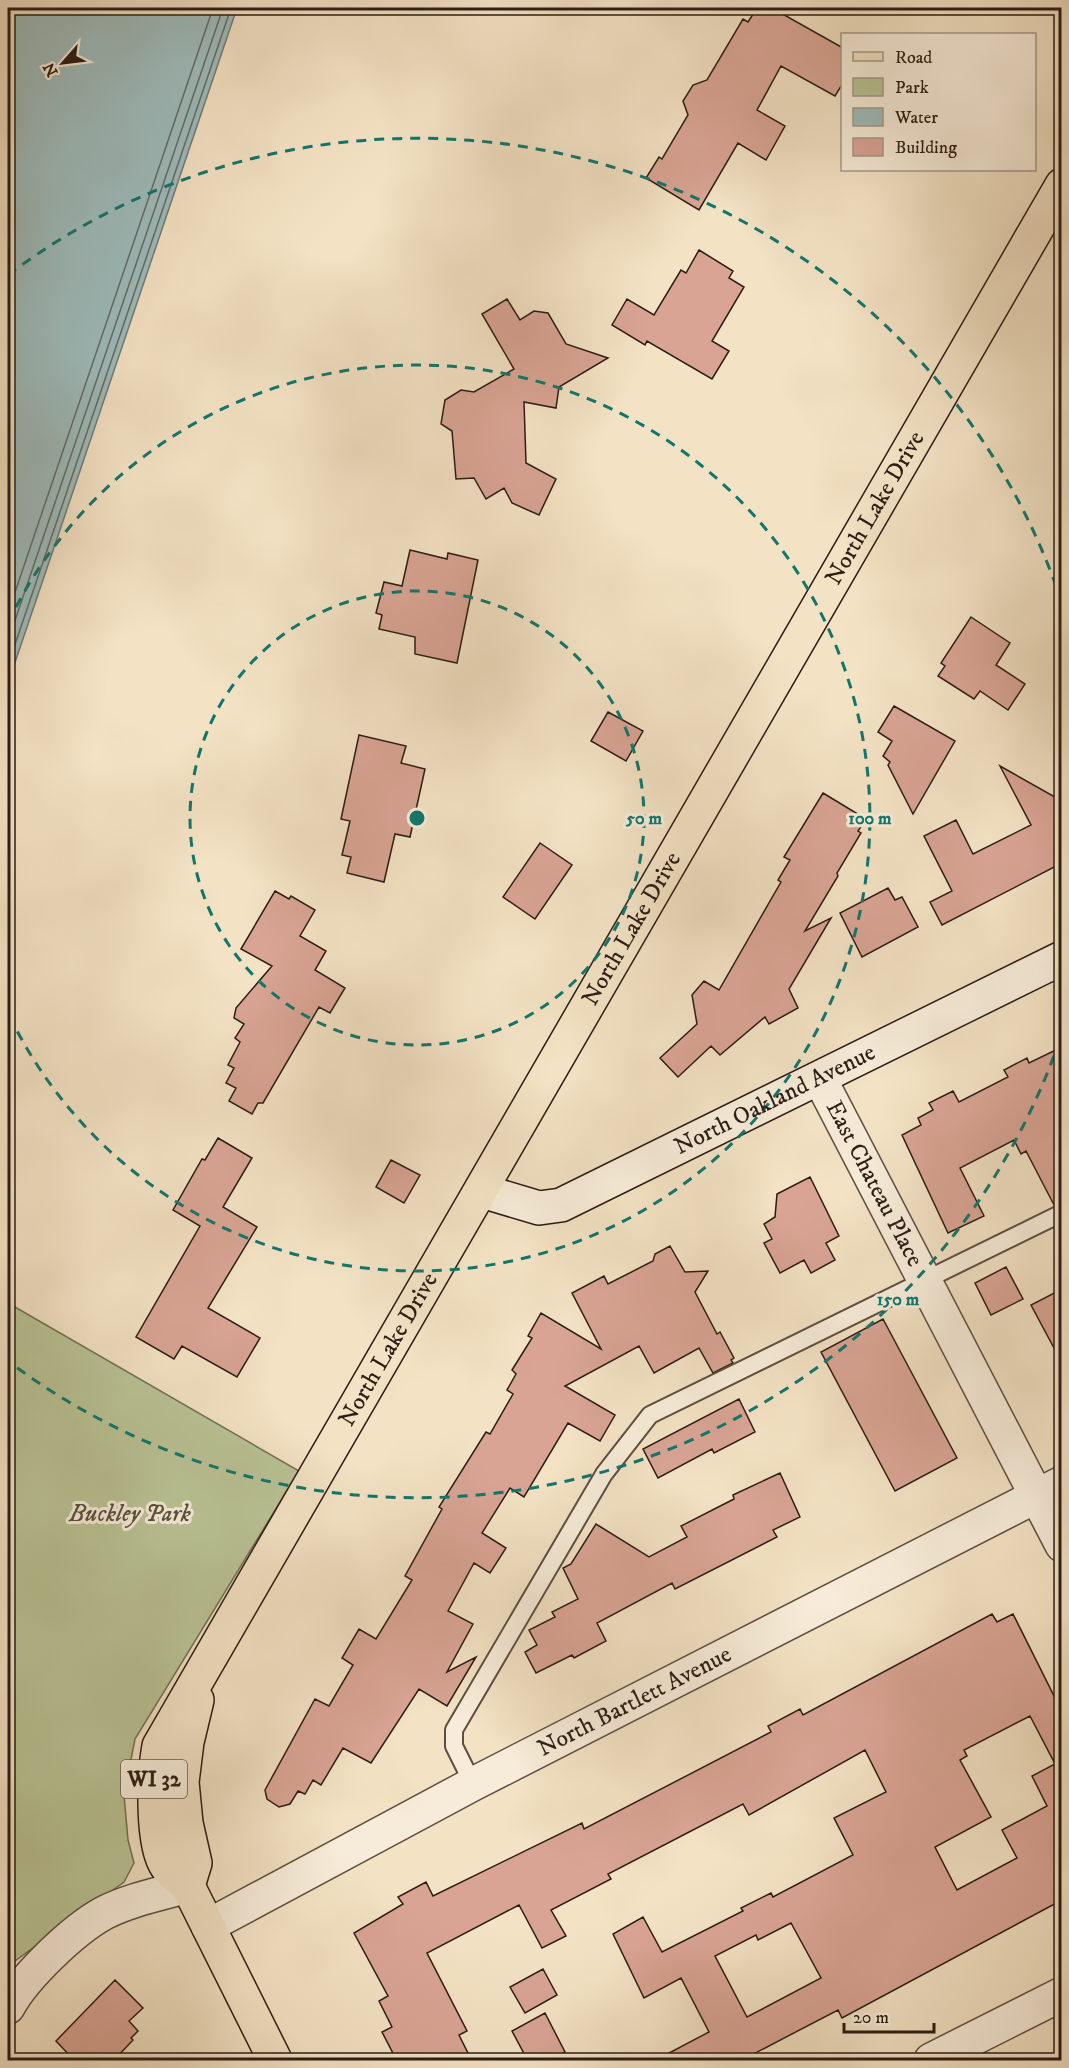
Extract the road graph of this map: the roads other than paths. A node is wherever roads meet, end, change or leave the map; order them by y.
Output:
1 (1062, 185) edge
2 (1062, 958) edge
3 (820, 1078) junction
4 (482, 1191) junction
5 (1062, 1213) edge
6 (925, 1281) junction
7 (1049, 1489) edge
8 (1062, 1545) edge
9 (473, 1784) junction
10 (188, 1886) junction
11 (208, 1926) junction
12 (1062, 1994) edge
13 (8, 2007) edge
14 (275, 2061) edge
15 (932, 2061) edge

1 - 4 main road, North Lake Drive / WI 32
2 - 3 street, North Oakland Avenue
3 - 4 street, North Oakland Avenue
3 - 6 street, East Chateau Place
4 - 10 main road, North Lake Drive / WI 32
5 - 6 lane
6 - 7 street, East Chateau Place
6 - 9 lane
7 - 8 street, East Chateau Place
7 - 9 street, North Bartlett Avenue
9 - 11 street, North Bartlett Avenue
10 - 11 main road, WI 32
10 - 13 street
11 - 14 main road, WI 32
12 - 15 street

